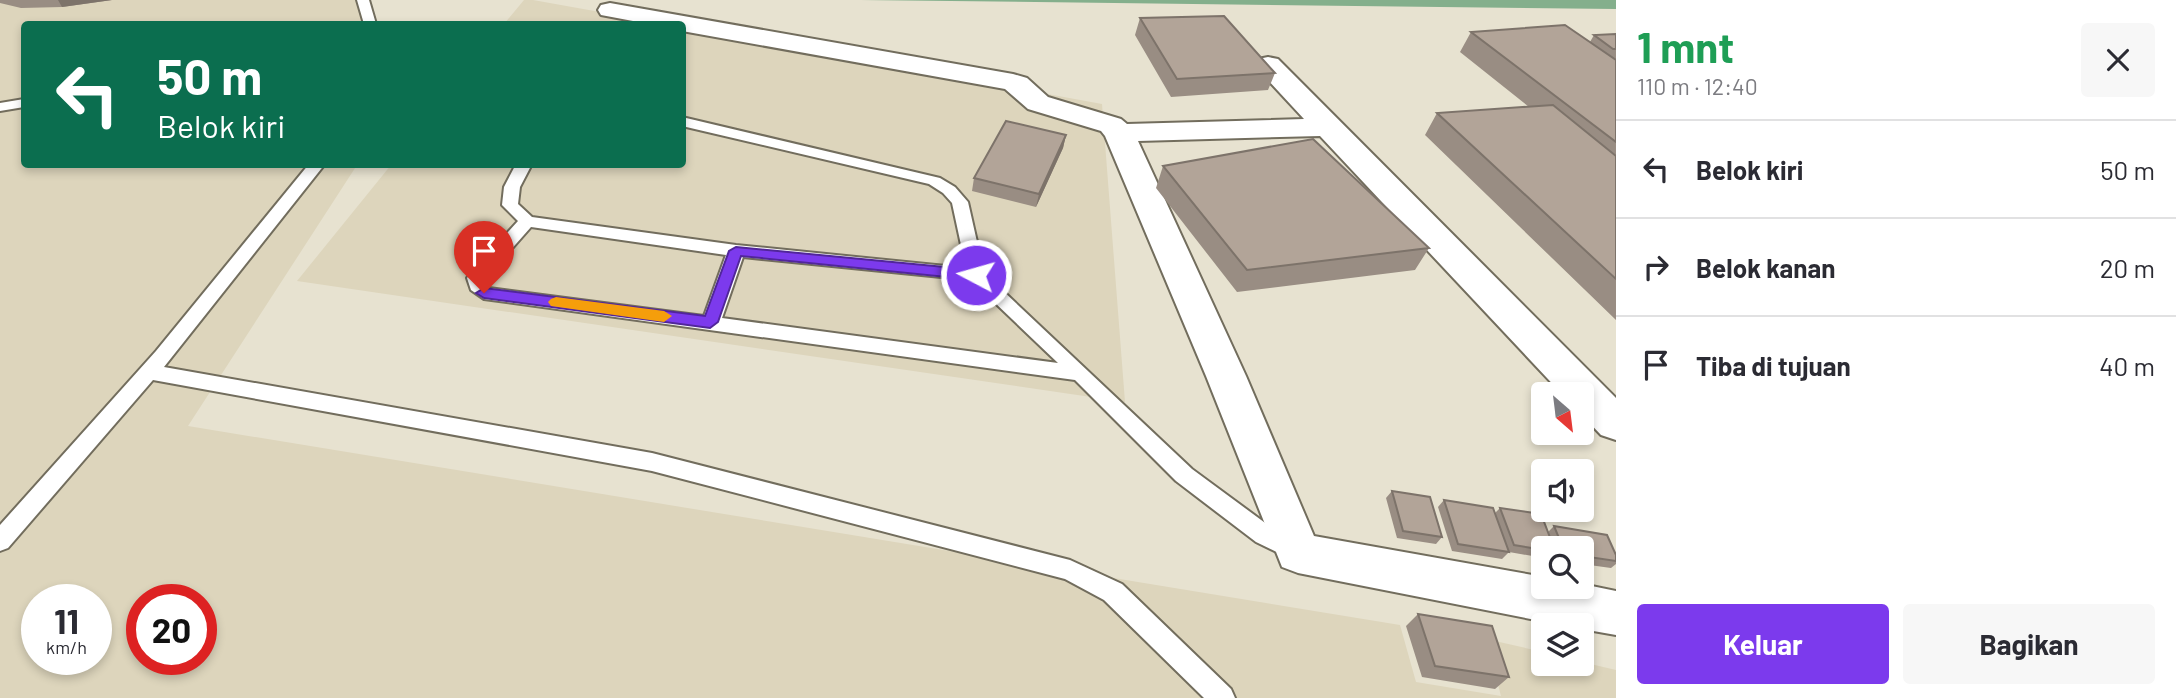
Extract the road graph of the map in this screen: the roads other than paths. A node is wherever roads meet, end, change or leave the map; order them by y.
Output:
1 (363, 0) edge
2 (610, 10) dead end
3 (369, 21) edge
4 (672, 21) edge
5 (686, 24) edge
6 (1268, 65) edge
7 (21, 104) edge
8 (0, 107) edge
9 (686, 122) edge
10 (1329, 127) junction
11 (1119, 133) junction
12 (314, 168) edge
13 (522, 168) edge
14 (527, 221) junction
15 (736, 251) junction
16 (976, 275) junction
17 (710, 322) junction
18 (151, 372) junction
19 (1081, 373) junction
20 (1616, 424) edge
21 (0, 541) edge
22 (1298, 553) junction
23 (1616, 613) edge
24 (1222, 698) edge

1 - 3 lane
2 - 4 street
5 - 11 street
6 - 10 street
7 - 8 lane
9 - 16 lane
10 - 11 street
10 - 20 street
11 - 22 street
12 - 18 lane
13 - 14 lane
14 - 15 lane
14 - 17 lane
15 - 16 lane
15 - 17 lane
16 - 19 lane
17 - 19 lane
18 - 21 lane
18 - 24 lane
19 - 22 lane
22 - 23 street

